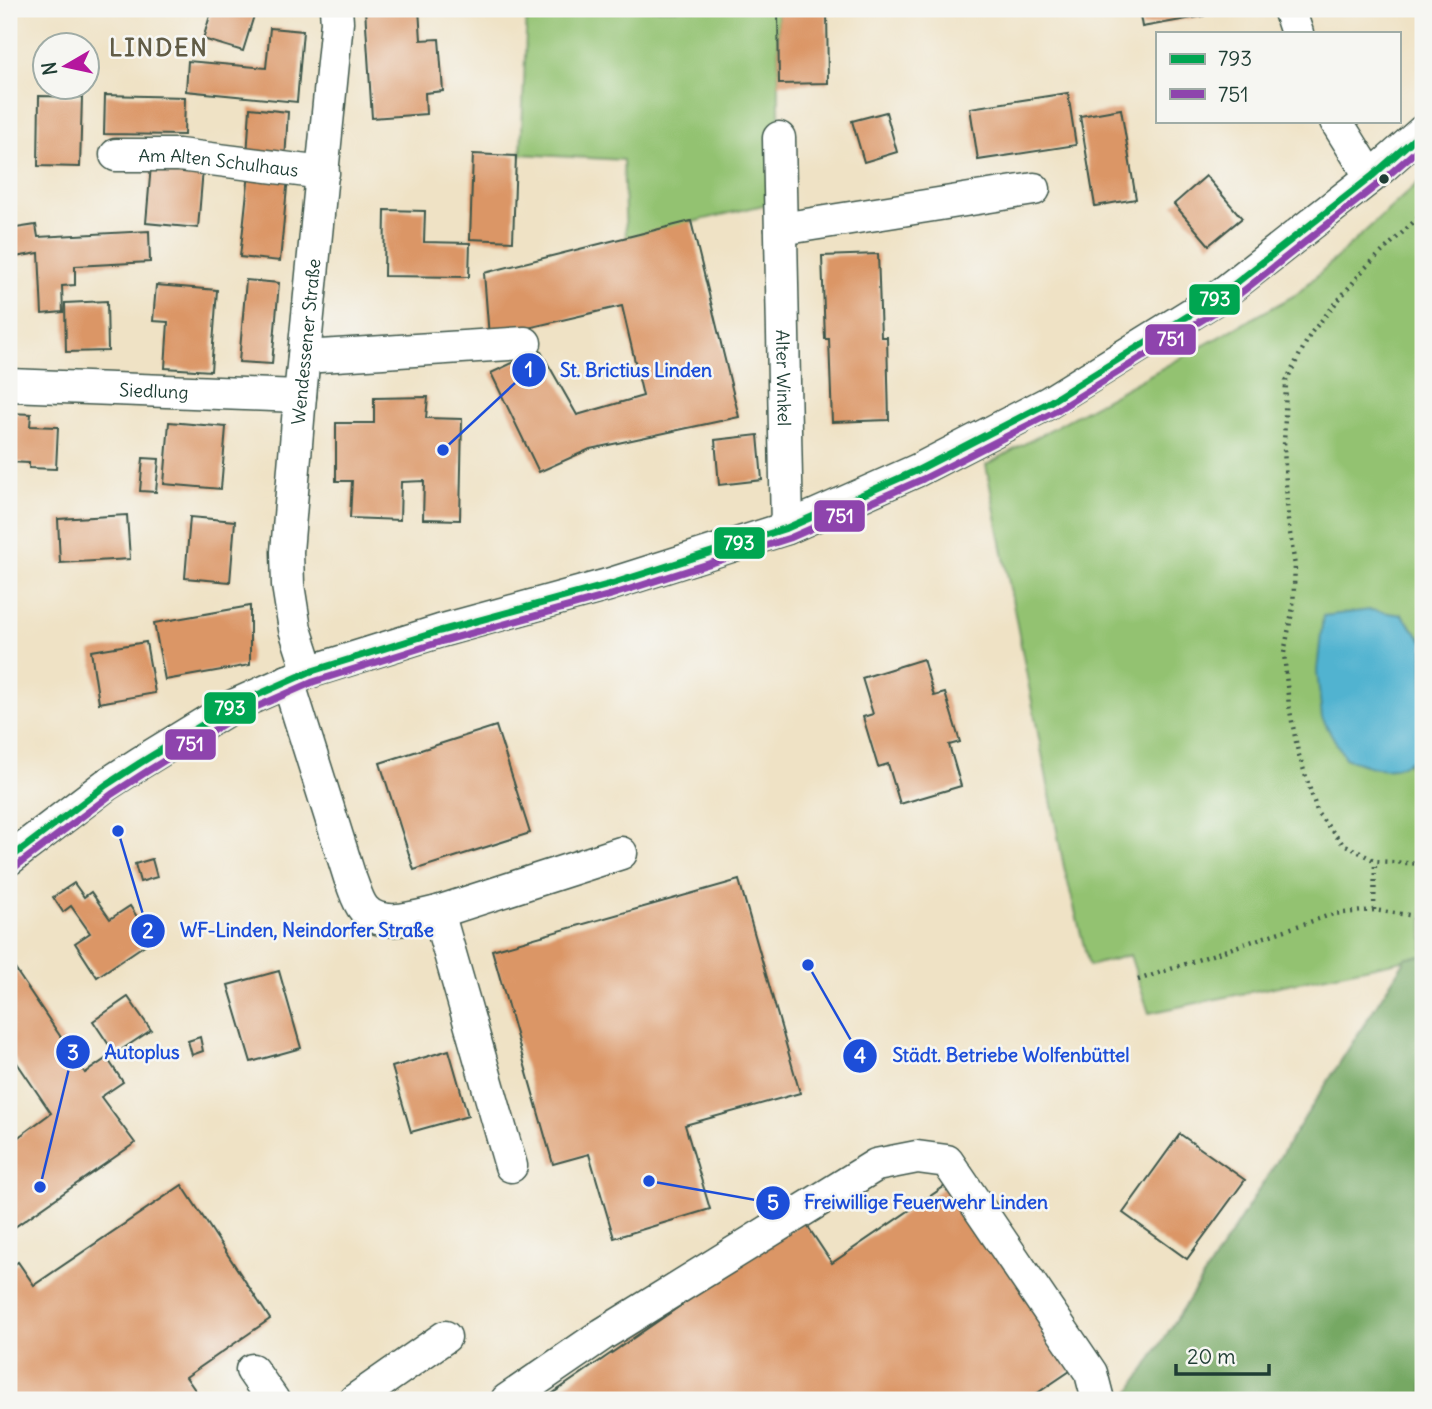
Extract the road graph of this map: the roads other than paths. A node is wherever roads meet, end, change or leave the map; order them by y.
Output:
1 (335, 9) edge
2 (1289, 9) edge
3 (1297, 32) edge
4 (1337, 122) edge
5 (1423, 131) edge
6 (779, 138) dead end
7 (116, 155) dead end
8 (323, 173) junction
9 (1371, 177) junction
10 (1034, 189) dead end
11 (781, 229) junction
12 (525, 343) dead end
13 (304, 357) junction
14 (9, 385) edge
15 (300, 396) junction
16 (787, 528) junction
17 (298, 676) junction
18 (621, 853) dead end
19 (9, 859) edge
20 (438, 912) junction
21 (511, 1167) dead end
22 (445, 1337) dead end
23 (252, 1370) dead end
24 (273, 1400) edge
25 (355, 1400) edge
26 (507, 1400) edge
27 (1098, 1400) edge

1 - 8 street, Wendessener Straße
2 - 3 street
4 - 9 street
5 - 9 street
6 - 11 street, Alter Winkel
7 - 8 street, Am Alten Schulhaus
8 - 13 street, Wendessener Straße
9 - 16 street
10 - 11 street
11 - 16 street, Alter Winkel
12 - 13 street
13 - 15 street, Wendessener Straße
14 - 15 street, Siedlung
15 - 17 street, Wendessener Straße
16 - 17 street
17 - 19 street
17 - 20 street, Wendessener Straße
18 - 20 street, Wendessener Straße
20 - 21 street
22 - 25 street
23 - 24 street
26 - 27 street

